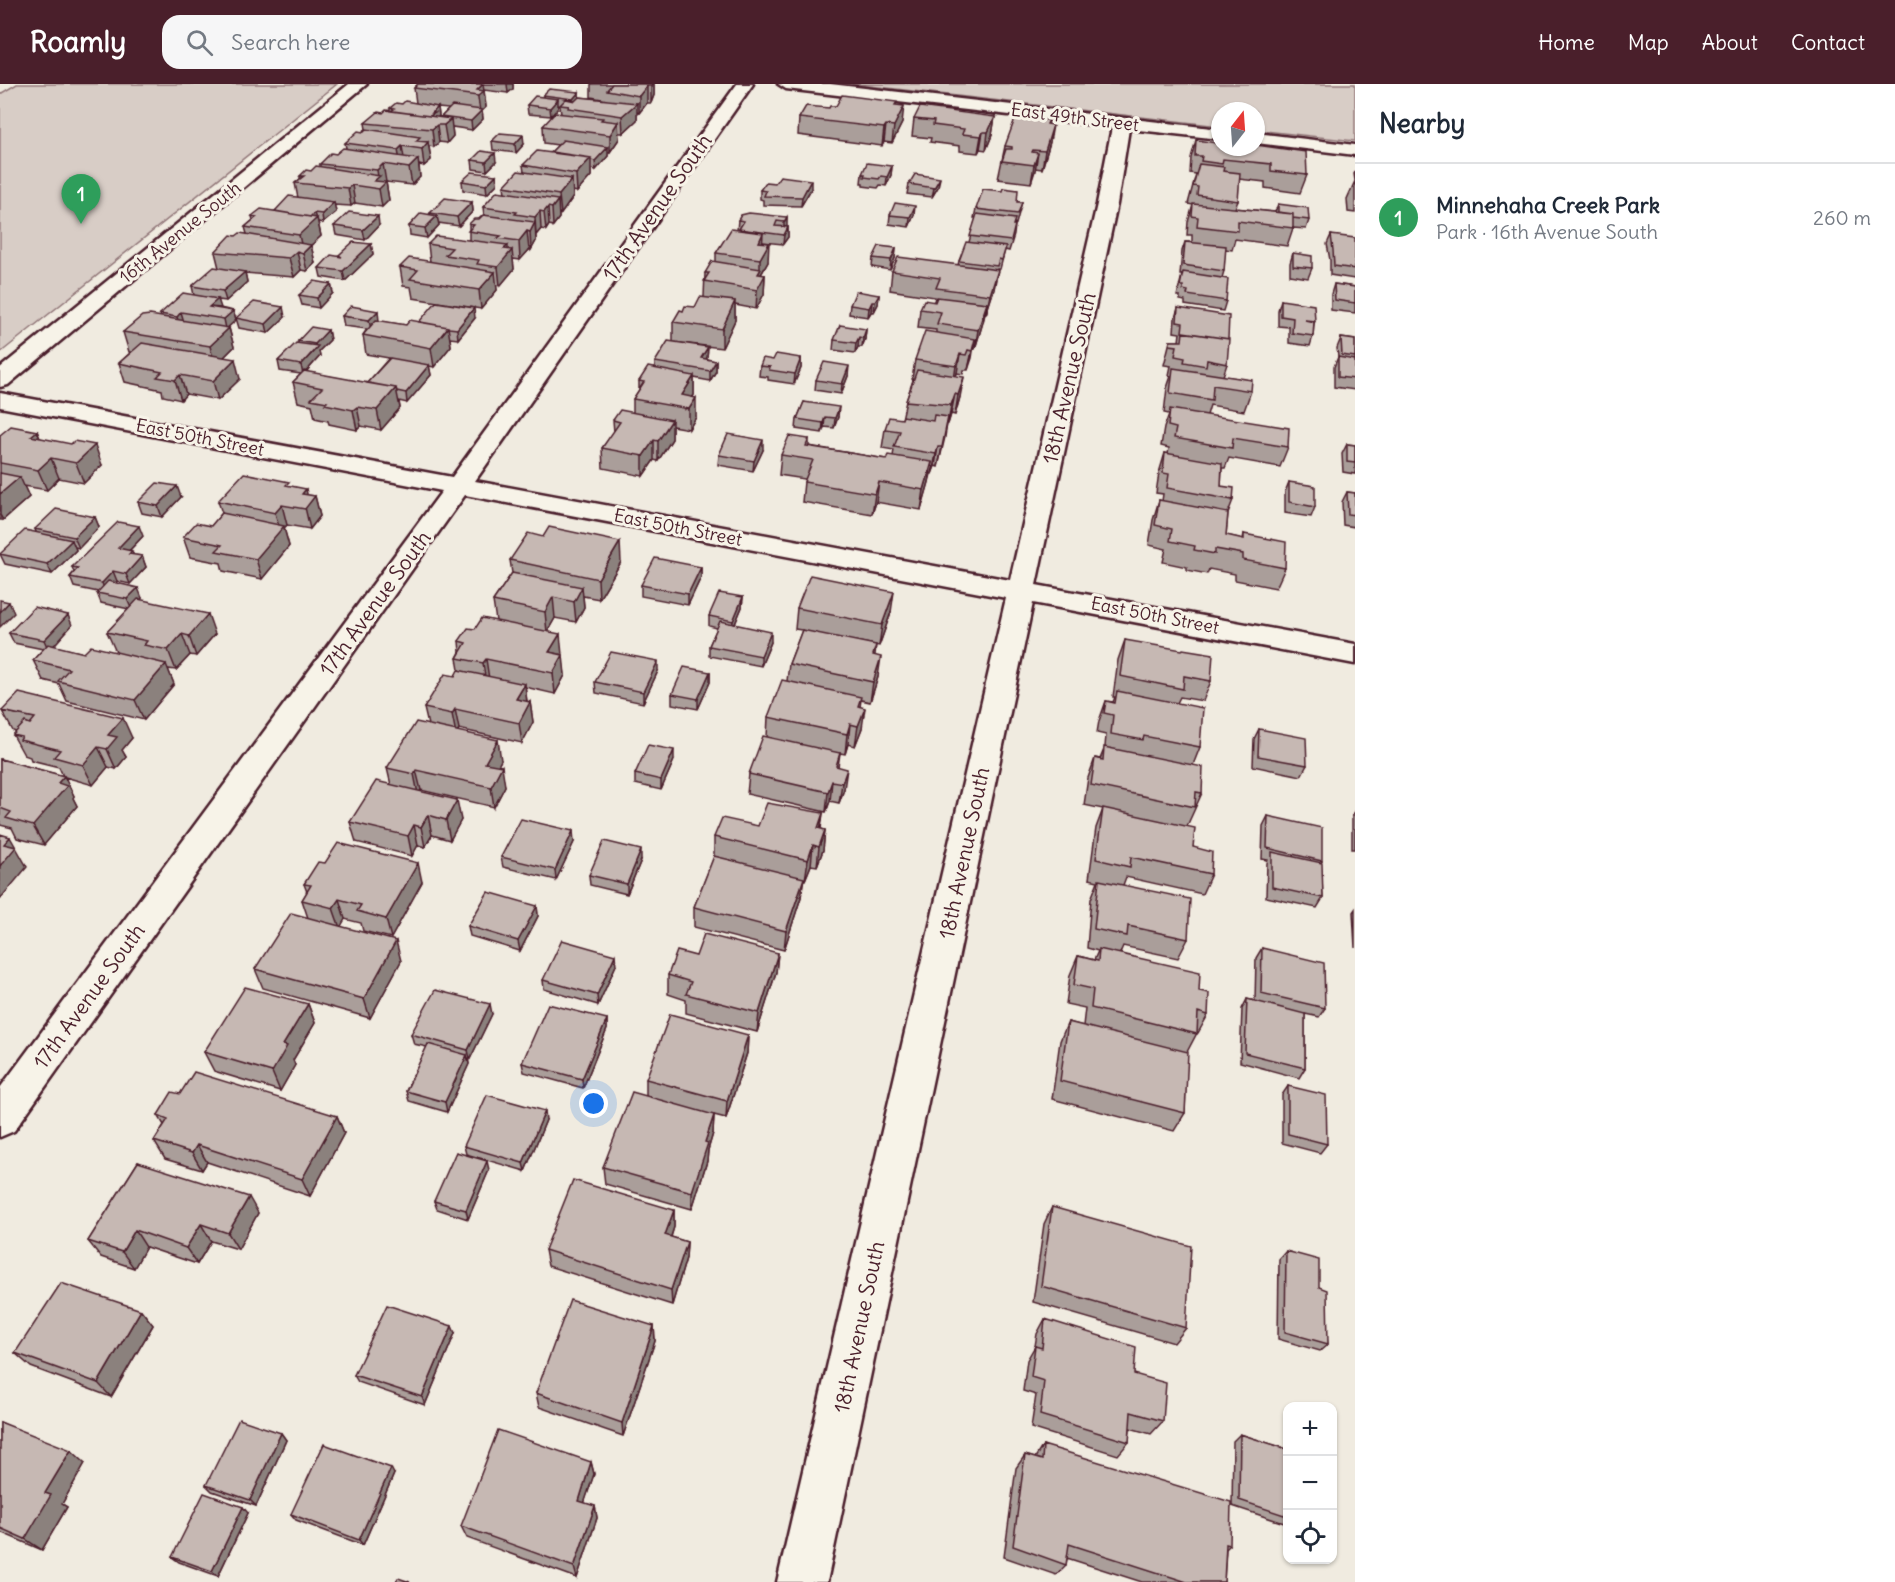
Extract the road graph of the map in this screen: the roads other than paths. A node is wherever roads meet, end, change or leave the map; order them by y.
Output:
1 (359, 84) edge
2 (745, 84) edge
3 (786, 84) edge
4 (1121, 123) junction
5 (1211, 133) edge
6 (1265, 139) edge
7 (1355, 150) edge
8 (0, 380) edge
9 (0, 400) edge
10 (459, 486) junction
11 (1022, 590) junction
12 (1355, 654) edge
13 (0, 1119) edge
14 (802, 1582) edge

1 - 8 street, 16th Avenue South
2 - 10 street, 17th Avenue South
3 - 4 street, East 49th Street
4 - 5 street, East 49th Street
4 - 11 street, 18th Avenue South
6 - 7 street
9 - 10 street, East 50th Street
10 - 11 street, East 50th Street
10 - 13 street, 17th Avenue South
11 - 12 street, East 50th Street
11 - 14 street, 18th Avenue South

